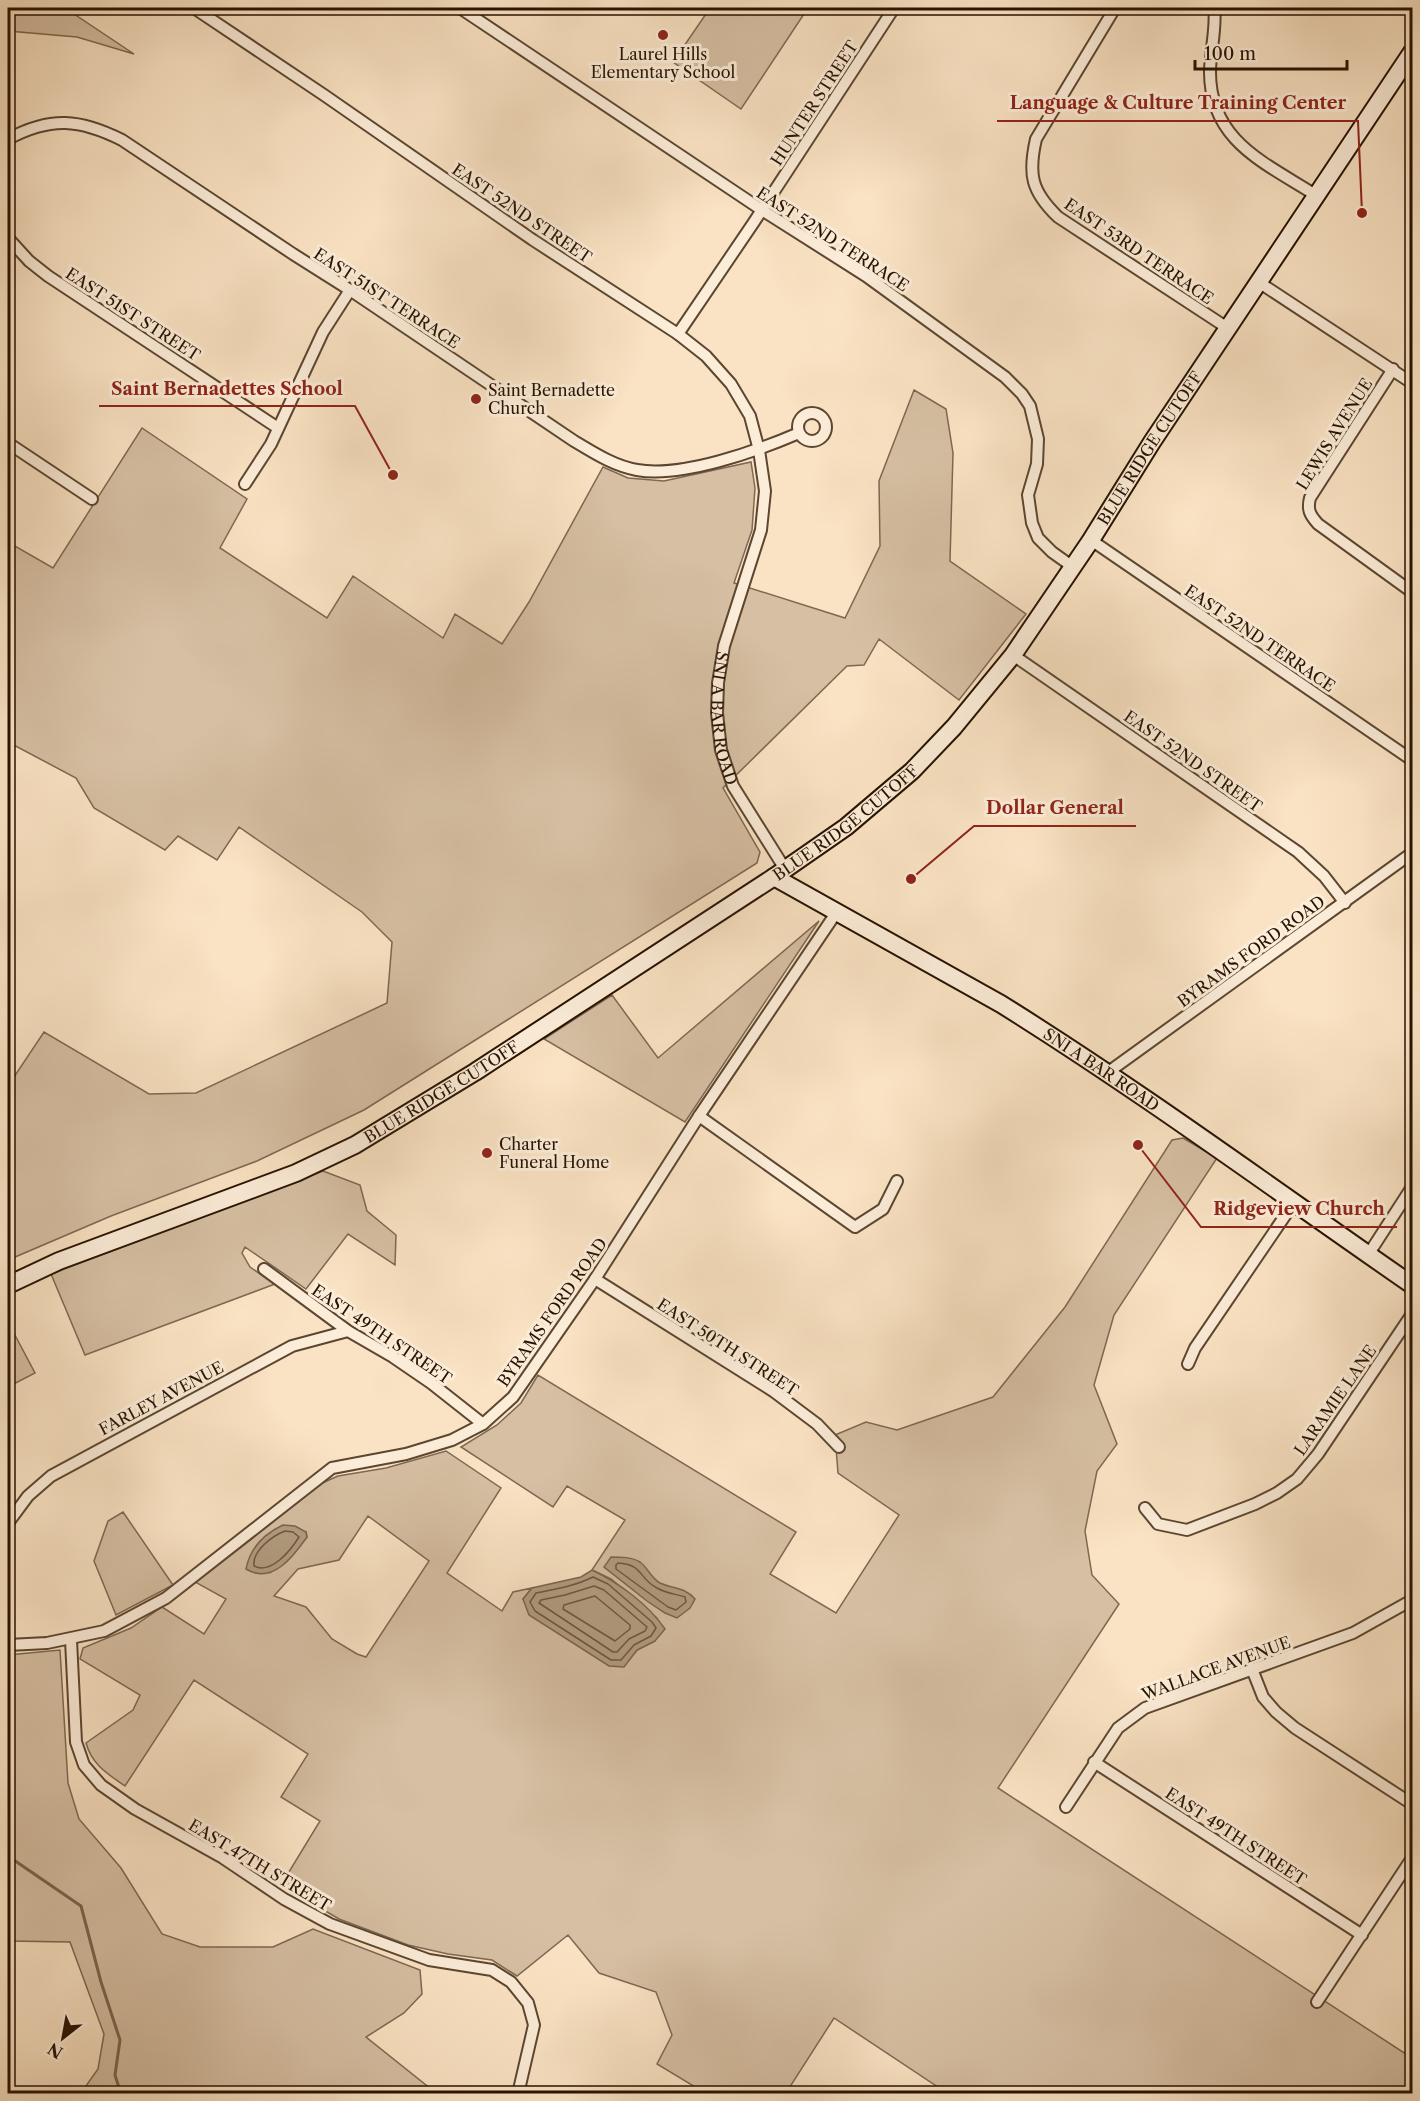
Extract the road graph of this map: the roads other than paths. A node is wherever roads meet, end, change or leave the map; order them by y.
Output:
1 (194, 8) edge
2 (460, 8) edge
3 (894, 8) edge
4 (1115, 8) edge
5 (1215, 8) edge
6 (1413, 52) edge
7 (8, 139) edge
8 (1317, 196) junction
9 (762, 210) junction
10 (8, 238) edge
11 (1260, 283) junction
12 (350, 290) junction
13 (1229, 329) junction
14 (678, 334) junction
15 (1393, 369) junction
16 (1413, 383) edge
17 (279, 428) junction
18 (799, 433) dead end
19 (8, 443) edge
20 (759, 450) junction
21 (245, 484) dead end
22 (93, 499) dead end
23 (1091, 540) junction
24 (1073, 567) junction
25 (1413, 592) edge
26 (1013, 655) junction
27 (1413, 760) edge
28 (1413, 853) edge
29 (779, 873) junction
30 (1345, 903) junction
31 (836, 913) junction
32 (1107, 1073) junction
33 (699, 1116) junction
34 (897, 1181) dead end
35 (1413, 1187) edge
36 (1293, 1203) junction
37 (1368, 1255) junction
38 (264, 1269) dead end
39 (595, 1279) junction
40 (8, 1285) edge
41 (1413, 1285) edge
42 (1413, 1314) edge
43 (348, 1331) junction
44 (1188, 1364) dead end
45 (483, 1424) junction
46 (839, 1447) dead end
47 (1145, 1508) dead end
48 (8, 1522) edge
49 (1413, 1600) edge
50 (71, 1640) junction
51 (8, 1645) edge
52 (1252, 1669) junction
53 (1094, 1762) junction
54 (1413, 1804) edge
55 (1065, 1807) dead end
56 (1413, 1858) edge
57 (1362, 1935) junction
58 (1317, 2002) dead end
59 (518, 2094) edge

1 - 14 street, EAST 52ND STREET
2 - 9 street, EAST 52ND TERRACE
3 - 9 street, HUNTER STREET
4 - 13 street, EAST 53RD TERRACE
5 - 8 street
6 - 8 main road, BLUE RIDGE CUTOFF
7 - 12 street, EAST 51ST TERRACE
8 - 11 main road, BLUE RIDGE CUTOFF
9 - 14 street, HUNTER STREET
9 - 24 street, EAST 52ND TERRACE
10 - 17 street, EAST 51ST STREET
11 - 13 main road, BLUE RIDGE CUTOFF
11 - 15 street
12 - 17 street
12 - 20 street, EAST 51ST TERRACE
13 - 23 main road, BLUE RIDGE CUTOFF
14 - 20 street, EAST 52ND STREET
15 - 16 street
15 - 25 street, LEWIS AVENUE
17 - 21 street
18 - 20 street
19 - 22 street
20 - 29 street, SNI A BAR ROAD
23 - 24 main road, BLUE RIDGE CUTOFF
23 - 27 street, EAST 52ND TERRACE
24 - 26 main road, BLUE RIDGE CUTOFF
26 - 29 main road, BLUE RIDGE CUTOFF
26 - 30 street, EAST 52ND STREET
28 - 30 street, BYRAMS FORD ROAD
29 - 31 main road, SNI A BAR ROAD
29 - 40 main road, BLUE RIDGE CUTOFF
30 - 32 street, BYRAMS FORD ROAD
31 - 32 main road, SNI A BAR ROAD
31 - 33 street, BYRAMS FORD ROAD
32 - 36 main road, SNI A BAR ROAD
33 - 34 street
33 - 39 street, BYRAMS FORD ROAD
35 - 37 street
36 - 37 main road, SNI A BAR ROAD
36 - 44 street
37 - 41 main road, SNI A BAR ROAD
38 - 43 street, EAST 49TH STREET
39 - 45 street, BYRAMS FORD ROAD
39 - 46 street, EAST 50TH STREET
42 - 47 street, LARAMIE LANE
43 - 45 street, EAST 49TH STREET
43 - 48 street, FARLEY AVENUE
45 - 50 street, BYRAMS FORD ROAD
49 - 52 street, WALLACE AVENUE
50 - 51 street, BYRAMS FORD ROAD
50 - 59 street, EAST 47TH STREET
52 - 53 street, WALLACE AVENUE
52 - 54 street
53 - 55 street, WALLACE AVENUE
53 - 57 street, EAST 49TH STREET
56 - 57 street
57 - 58 street

